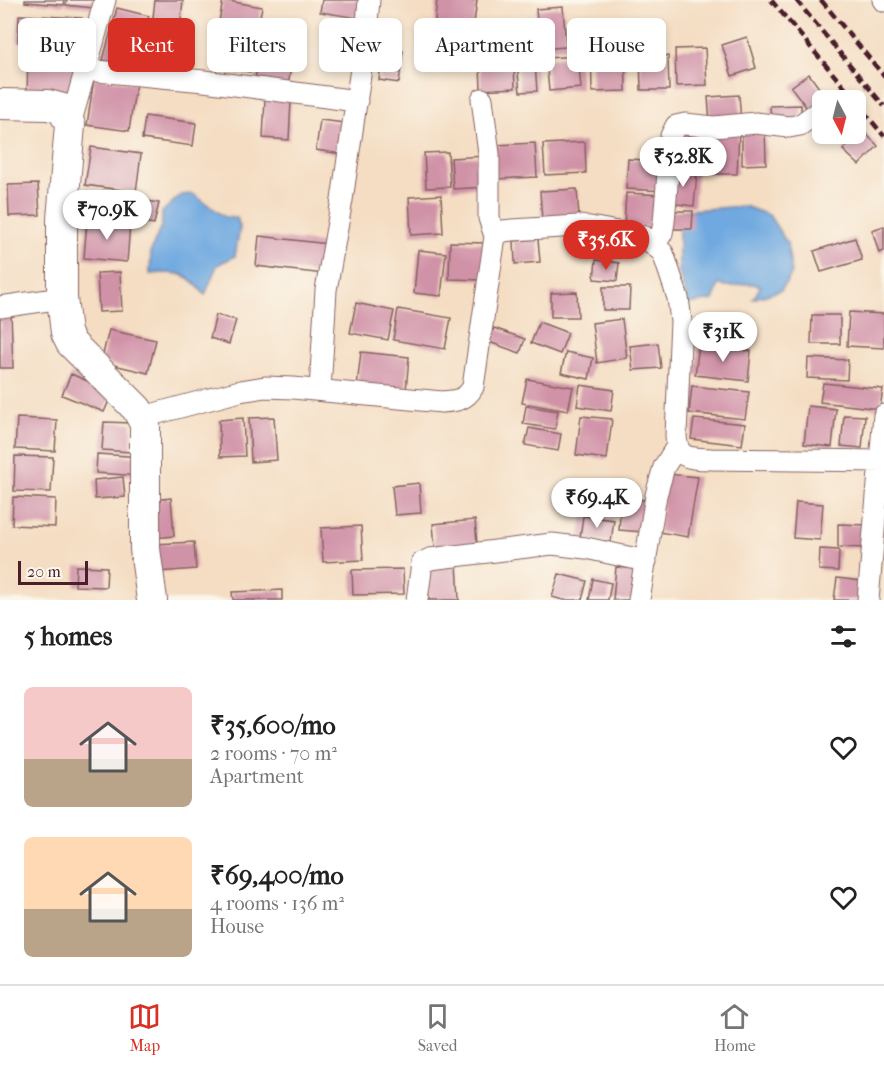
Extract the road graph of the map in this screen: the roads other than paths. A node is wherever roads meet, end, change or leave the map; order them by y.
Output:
1 (105, 0) edge
2 (369, 0) edge
3 (96, 33) edge
4 (96, 71) edge
5 (85, 72) edge
6 (482, 99) dead end
7 (357, 101) junction
8 (0, 104) edge
9 (812, 116) edge
10 (70, 125) junction
11 (495, 236) junction
12 (655, 244) junction
13 (62, 298) junction
14 (0, 307) edge
15 (320, 390) junction
16 (884, 415) edge
17 (143, 417) junction
18 (677, 446) junction
19 (882, 461) edge
20 (646, 561) junction
21 (152, 600) edge
22 (417, 600) edge
23 (639, 600) edge
24 (868, 600) edge

1 - 3 street
2 - 7 street
4 - 7 street
5 - 10 street
6 - 11 street
7 - 15 street
8 - 10 street
9 - 12 street
10 - 13 street
11 - 12 street
11 - 15 street
12 - 18 street
13 - 14 street
13 - 17 street
15 - 17 street
16 - 19 street
17 - 21 street
18 - 19 street
18 - 20 street
19 - 24 street
20 - 22 street
20 - 23 street

